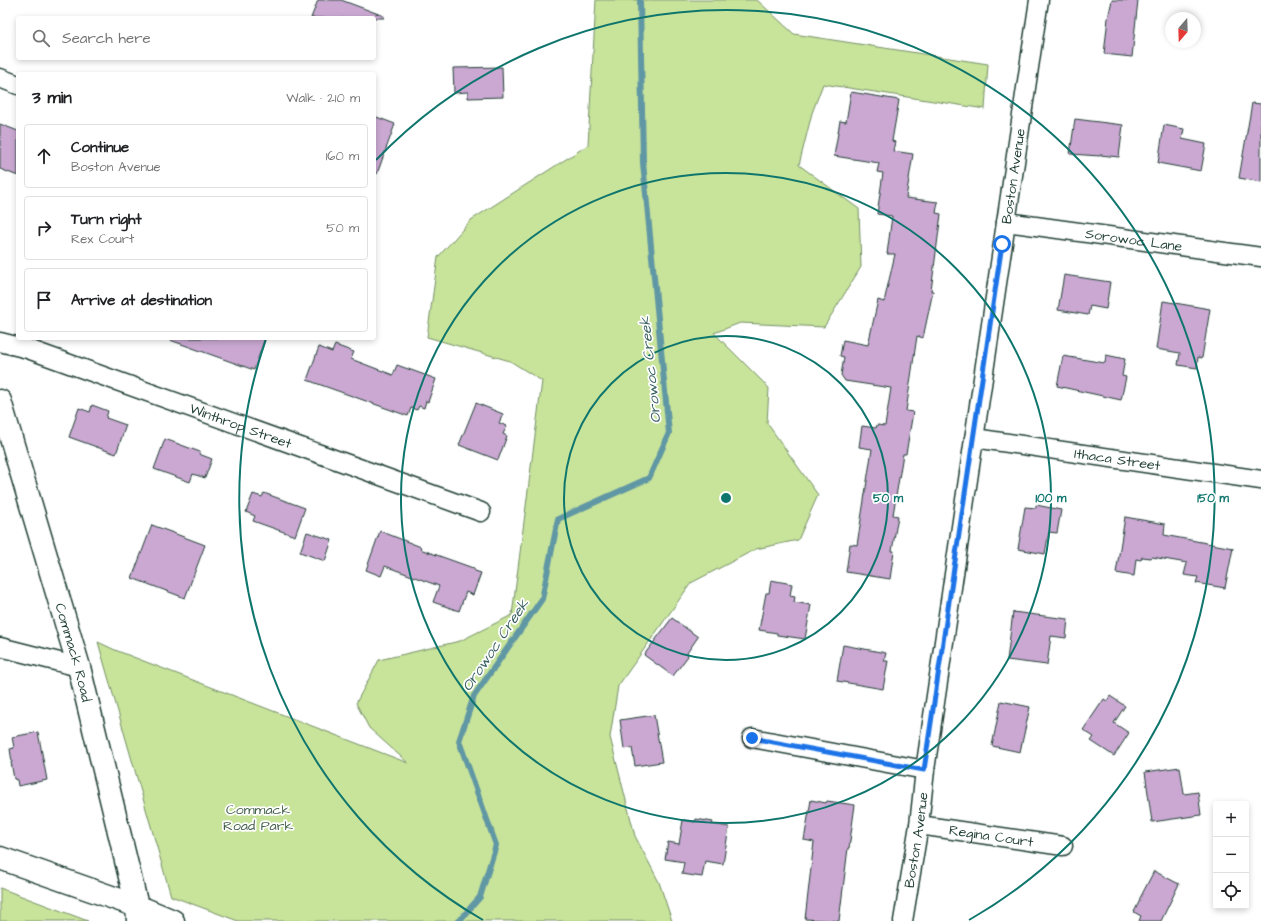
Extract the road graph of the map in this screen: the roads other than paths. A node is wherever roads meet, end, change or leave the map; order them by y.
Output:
1 (1038, 0) edge
2 (0, 78) edge
3 (16, 84) edge
4 (1006, 222) junction
5 (1261, 257) edge
6 (0, 342) edge
7 (0, 401) edge
8 (974, 438) junction
9 (1261, 480) edge
10 (481, 512) dead end
11 (0, 647) edge
12 (79, 667) junction
13 (752, 738) dead end
14 (924, 770) junction
15 (919, 825) junction
16 (1063, 846) dead end
17 (0, 858) edge
18 (140, 916) edge
19 (173, 921) edge
20 (903, 921) edge

1 - 4 street, Boston Avenue
2 - 3 street
4 - 5 street, Sorowoc Lane
4 - 8 street, Boston Avenue
6 - 10 street, Winthrop Street
7 - 12 street, Commack Road
8 - 9 street, Ithaca Street
8 - 14 street, Boston Avenue
11 - 12 street
12 - 18 street, Commack Road
13 - 14 street
14 - 15 street, Boston Avenue
15 - 16 street, Regina Court
15 - 20 street, Boston Avenue
17 - 18 street
18 - 19 street

